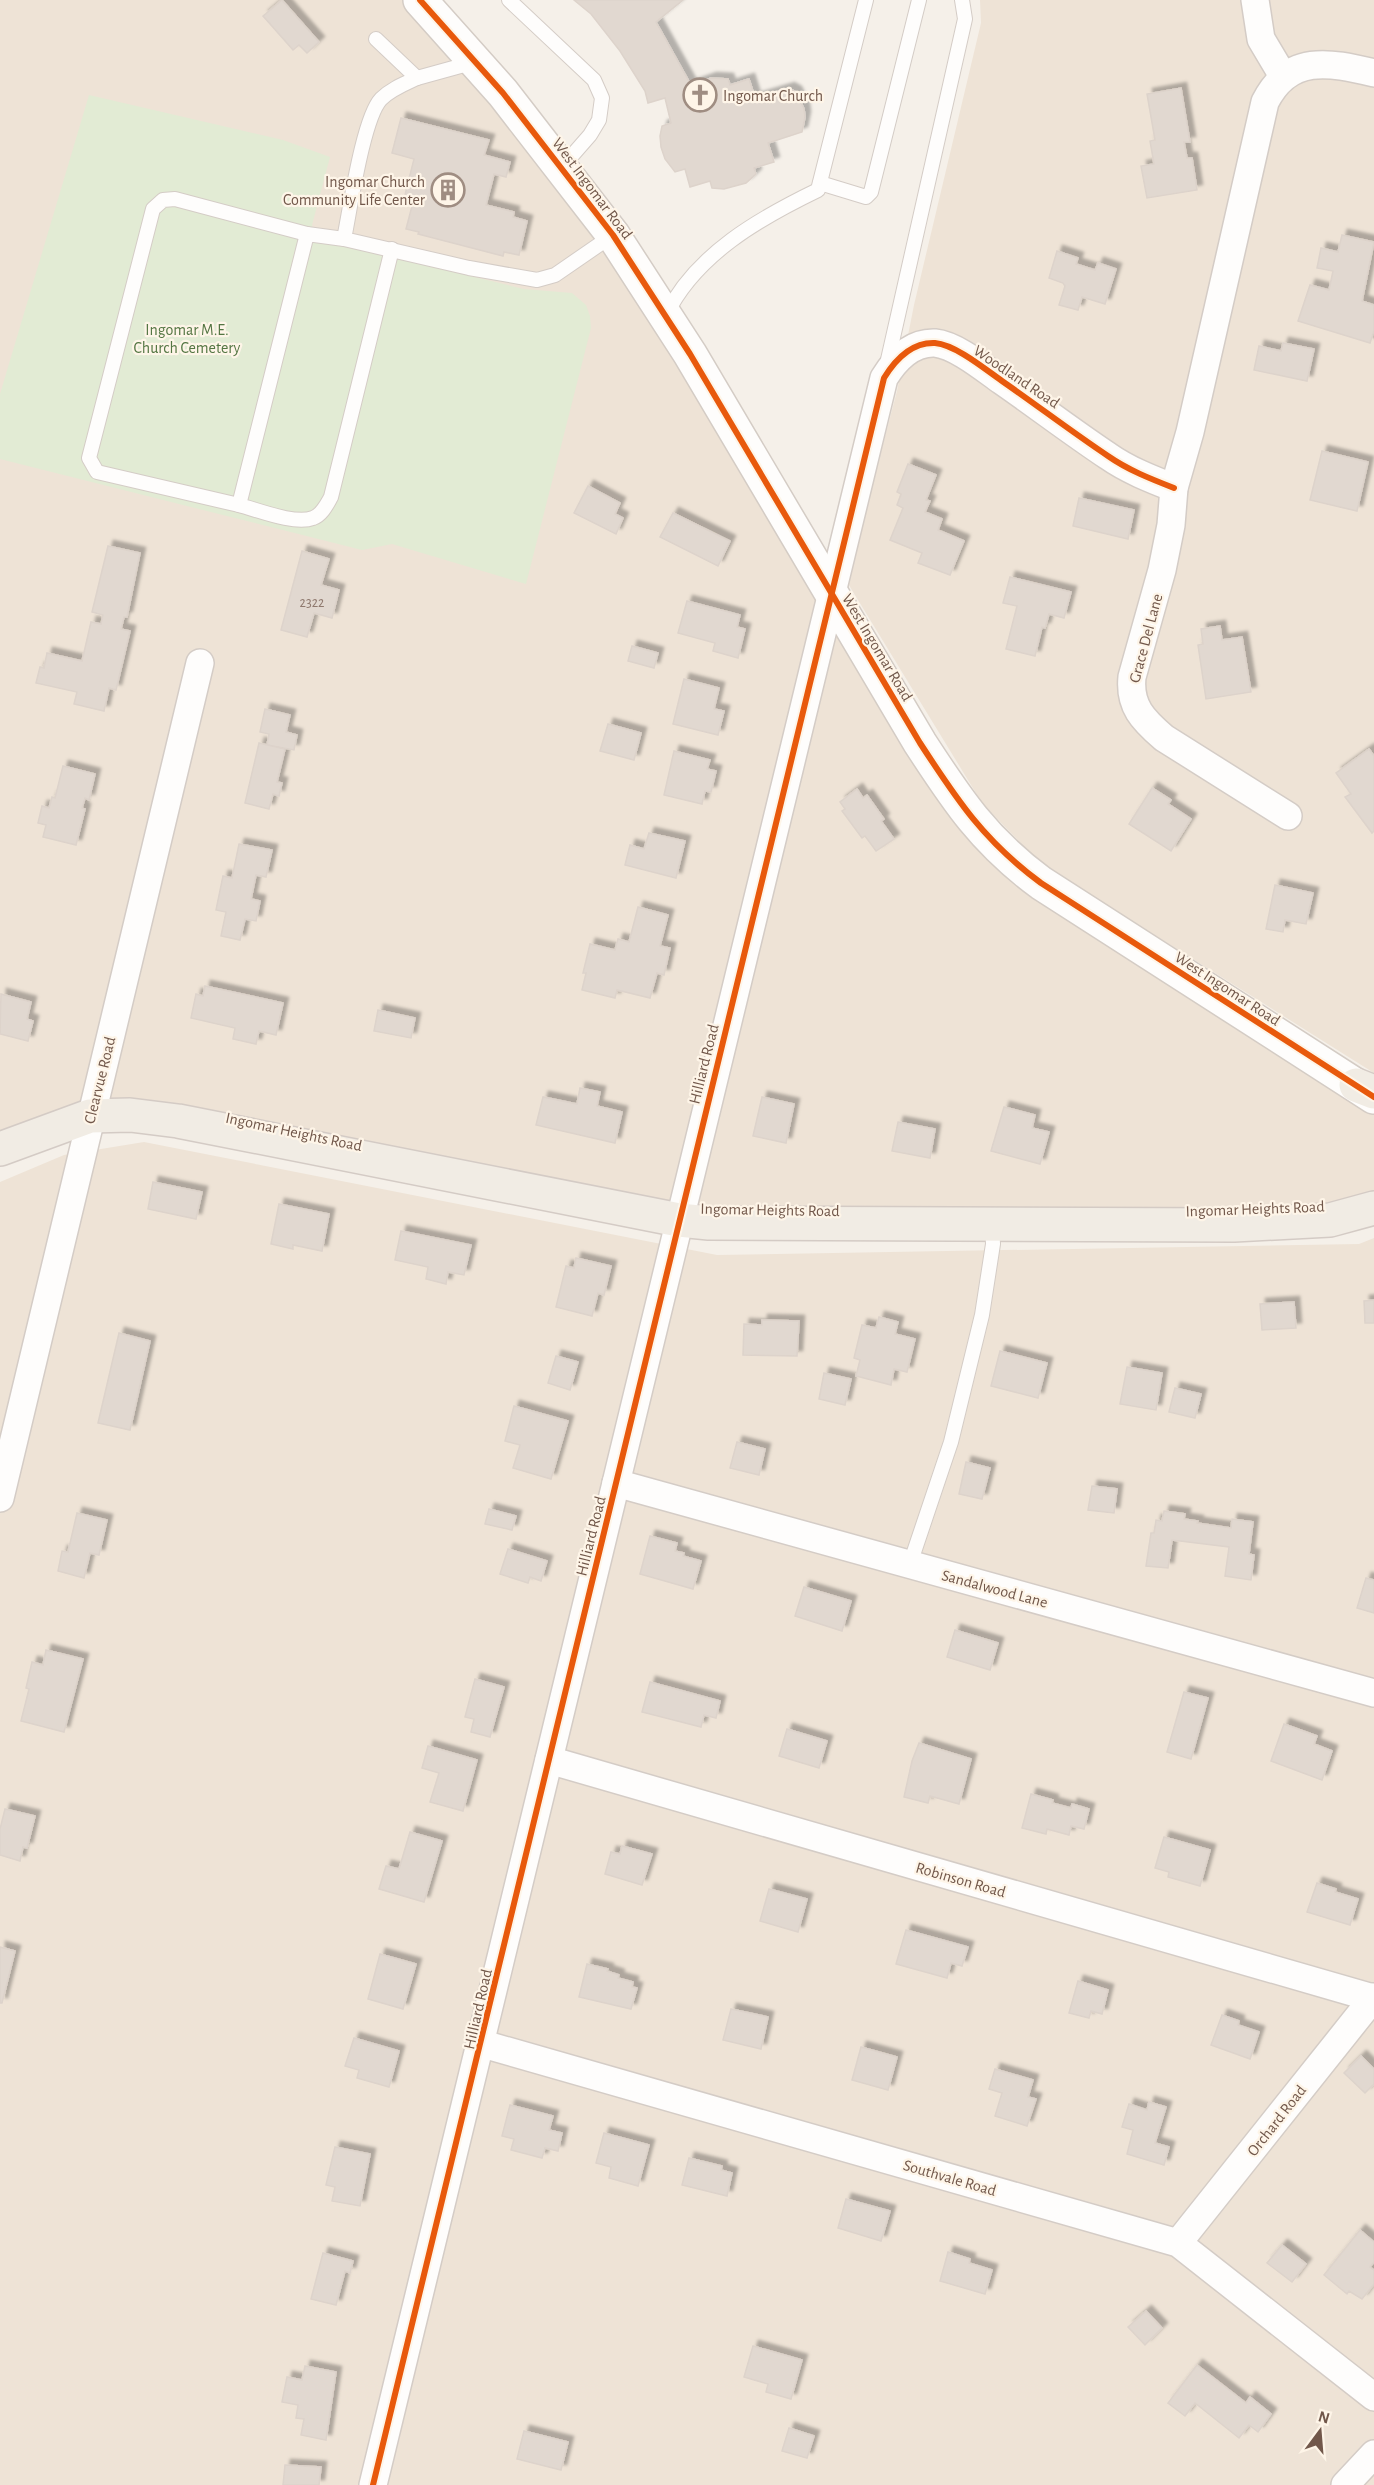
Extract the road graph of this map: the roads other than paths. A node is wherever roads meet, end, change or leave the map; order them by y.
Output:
1 (420, 0) edge
2 (509, 0) edge
3 (866, 0) edge
4 (919, 0) edge
5 (962, 0) edge
6 (1255, 0) edge
7 (376, 39) dead end
8 (475, 62) junction
9 (1374, 73) edge
10 (1283, 76) junction
11 (417, 78) junction
12 (562, 167) junction
13 (820, 183) junction
14 (307, 234) junction
15 (613, 235) junction
16 (344, 239) junction
17 (392, 249) junction
18 (665, 317) junction
19 (884, 378) junction
20 (1174, 489) junction
21 (239, 505) junction
22 (831, 594) junction
23 (200, 663) dead end
24 (1288, 816) dead end
25 (1368, 1091) edge
26 (90, 1116) junction
27 (0, 1149) edge
28 (1374, 1208) edge
29 (679, 1220) junction
30 (992, 1223) junction
31 (616, 1483) junction
32 (0, 1498) edge
33 (910, 1564) junction
34 (1374, 1694) edge
35 (549, 1760) junction
36 (1373, 1998) edge
37 (483, 2044) junction
38 (1178, 2243) junction
39 (1374, 2397) edge
40 (1374, 2454) edge
41 (373, 2485) edge
42 (1345, 2485) edge

1 - 8 street, West Ingomar Road
2 - 12 lane
3 - 13 lane
4 - 13 lane
5 - 19 lane
6 - 10 street
7 - 11 lane
8 - 11 lane
8 - 12 street, West Ingomar Road
9 - 10 street
10 - 20 street
11 - 16 lane
12 - 15 street, West Ingomar Road
13 - 18 lane
14 - 16 lane
14 - 21 lane
14 - 21 lane
15 - 17 lane
15 - 18 street, West Ingomar Road
16 - 17 lane
17 - 21 lane
18 - 22 street, West Ingomar Road
19 - 20 street, Woodland Road
19 - 22 street, Woodland Road
20 - 24 street, Grace Del Lane
22 - 25 street, West Ingomar Road
22 - 29 street, Hilliard Road
23 - 26 street, Clearvue Road
26 - 27 main road, Ingomar Heights Road
26 - 29 main road, Ingomar Heights Road
26 - 32 street, Clearvue Road
28 - 30 main road, Ingomar Heights Road
29 - 30 main road, Ingomar Heights Road
29 - 31 street, Hilliard Road
30 - 33 lane
31 - 33 street, Sandalwood Lane
31 - 35 street, Hilliard Road
33 - 34 street, Sandalwood Lane
35 - 36 street, Robinson Road
35 - 37 street, Hilliard Road
36 - 38 street, Orchard Road
37 - 38 street, Southvale Road
37 - 41 street, Hilliard Road
38 - 39 street, Southvale Road
40 - 42 street

